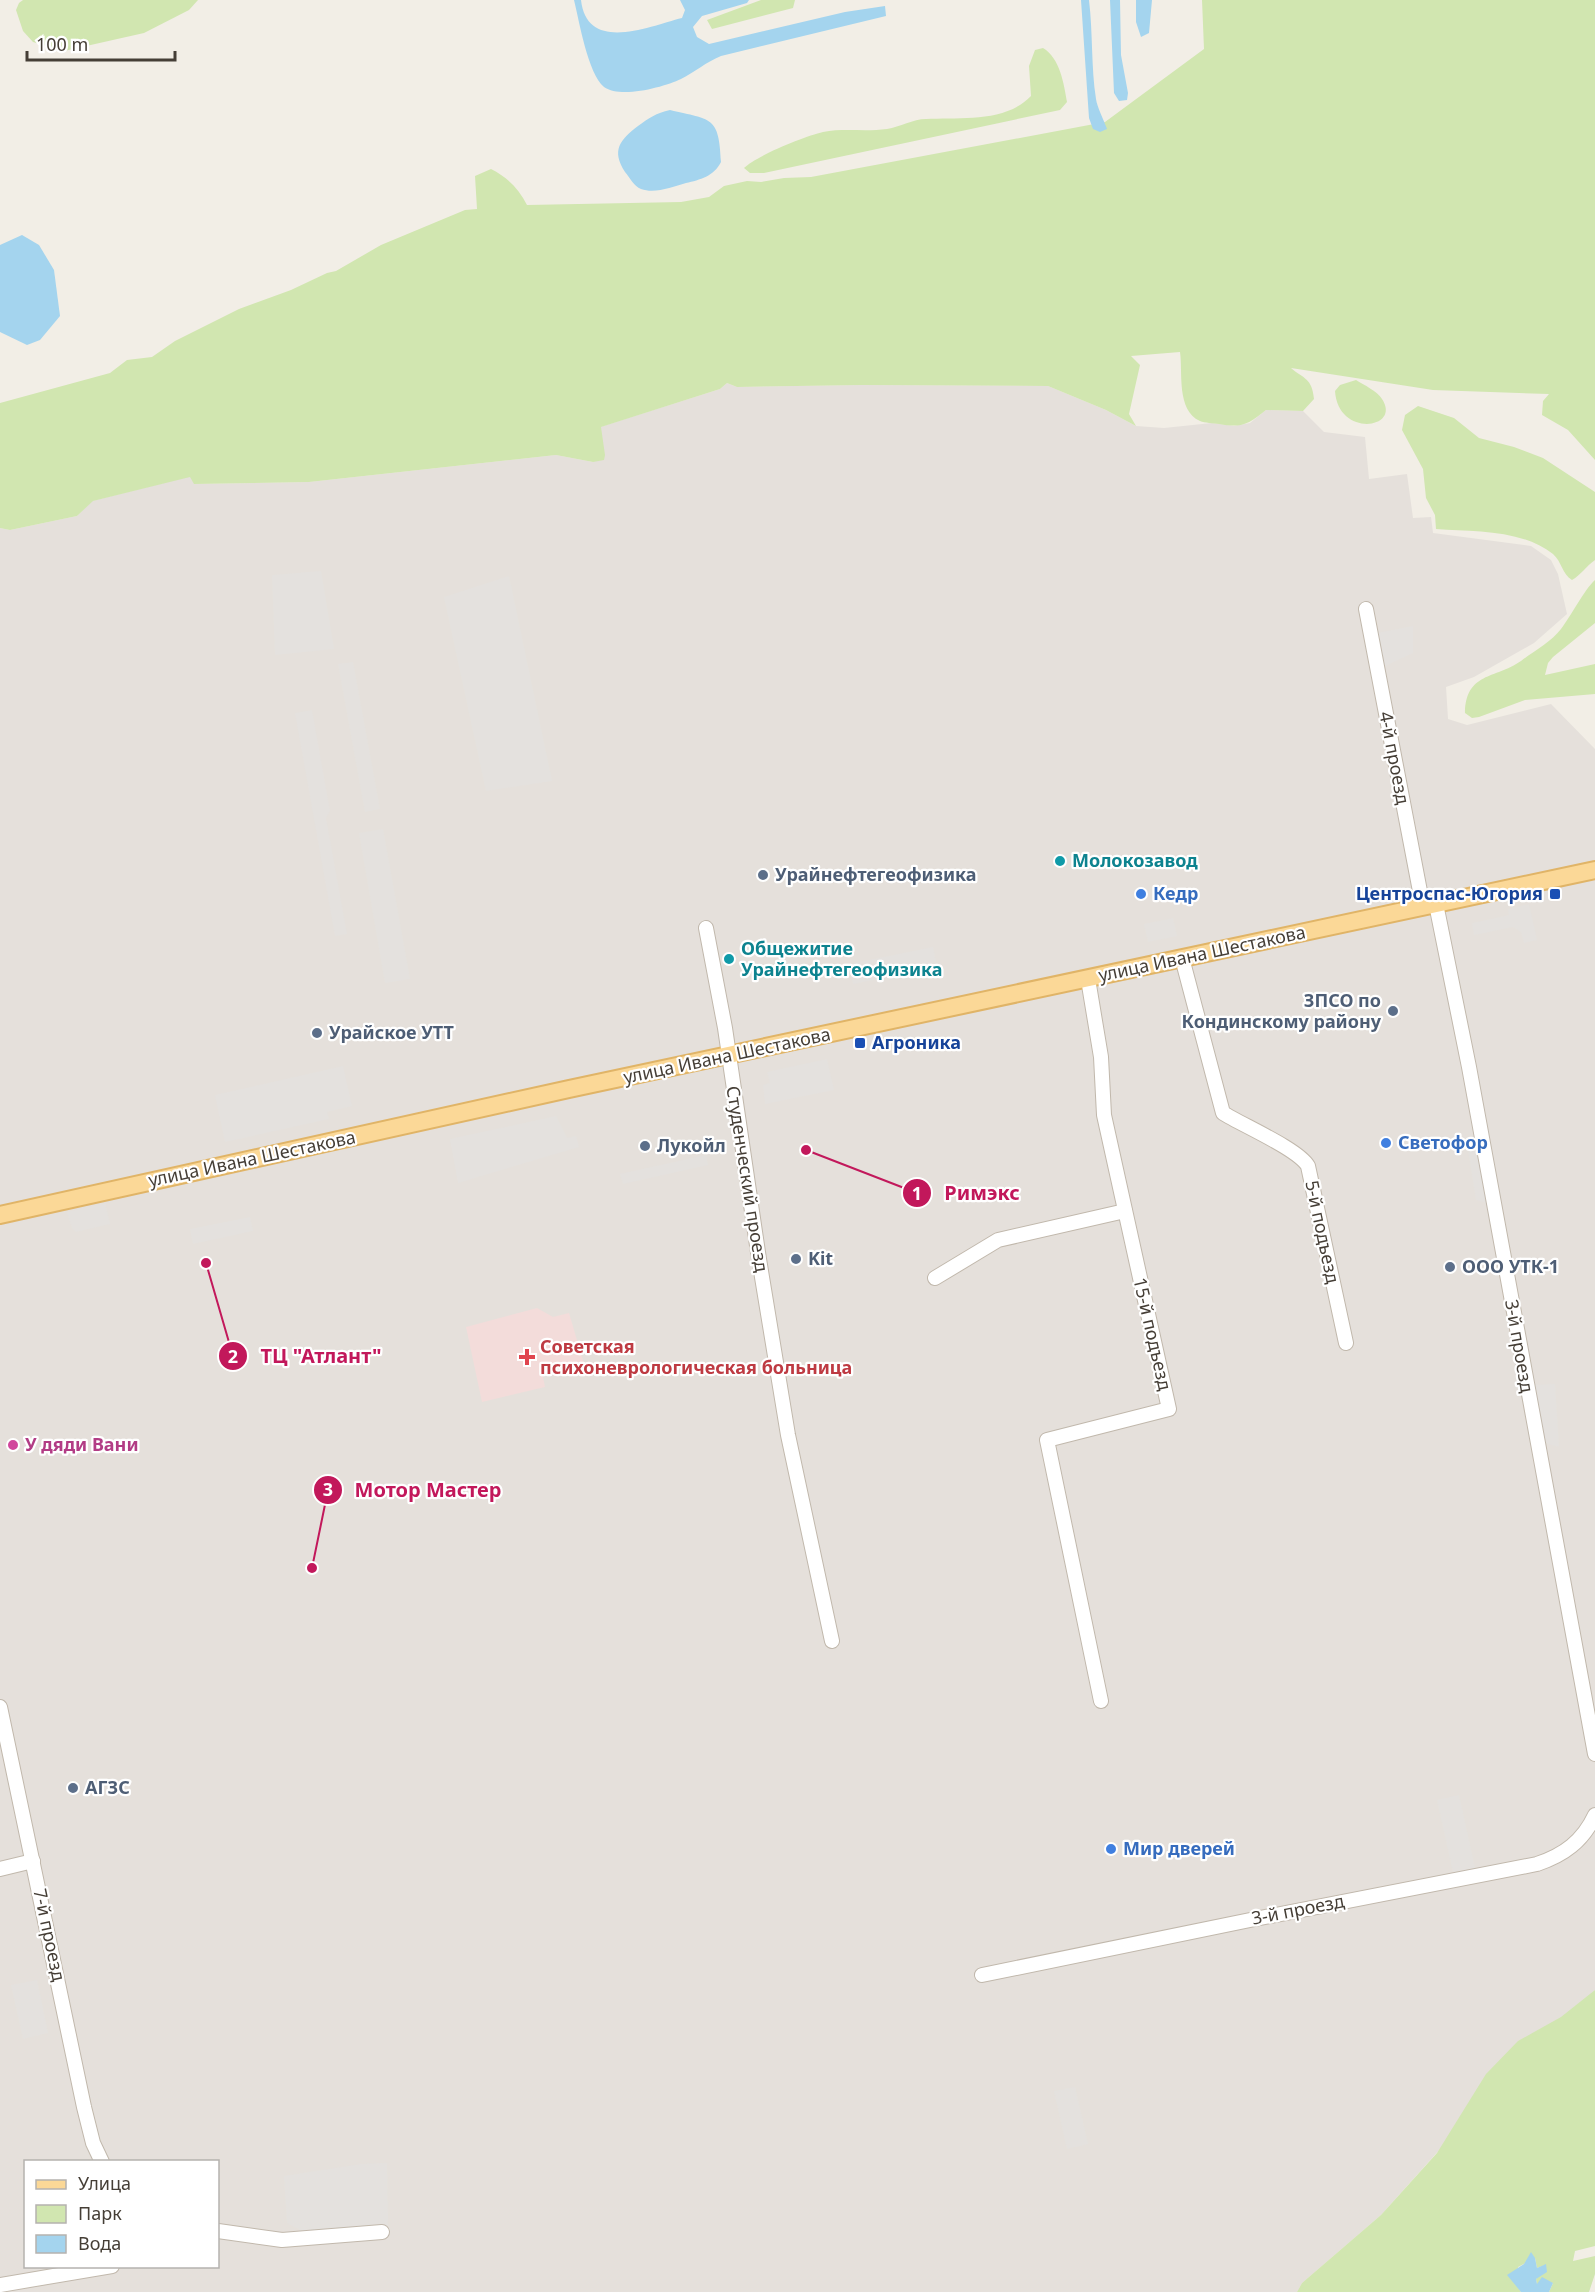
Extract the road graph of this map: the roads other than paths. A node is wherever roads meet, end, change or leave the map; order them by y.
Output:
1 (1366, 609) dead end
2 (1595, 870) edge
3 (1429, 905) junction
4 (706, 928) dead end
5 (1182, 958) junction
6 (1088, 979) junction
7 (729, 1056) junction
8 (1125, 1211) junction
9 (0, 1215) edge
10 (935, 1278) dead end
11 (1346, 1342) dead end
12 (832, 1641) dead end
13 (1101, 1701) dead end
14 (0, 1707) edge
15 (1595, 1754) edge
16 (1595, 1815) edge
17 (33, 1862) junction
18 (0, 1869) edge
19 (982, 1975) dead end
20 (101, 2160) edge
21 (219, 2231) edge
22 (382, 2232) dead end
23 (100, 2268) edge
24 (0, 2285) edge

1 - 3 street, 4-й проезд
2 - 3 main road, улица Ивана Шестакова
3 - 5 main road, улица Ивана Шестакова
3 - 15 street, 3-й проезд
4 - 7 street, Студенческий проезд
5 - 6 main road, улица Ивана Шестакова
5 - 11 street, 5-й подъезд
6 - 7 main road, улица Ивана Шестакова
6 - 8 street, 15-й подъезд
7 - 9 main road, улица Ивана Шестакова
7 - 12 street, Студенческий проезд
8 - 10 street
8 - 13 street, 15-й подъезд
14 - 17 street, 7-й проезд
16 - 19 street, 3-й проезд
17 - 18 street
17 - 20 street, 7-й проезд
21 - 22 street
23 - 24 street

